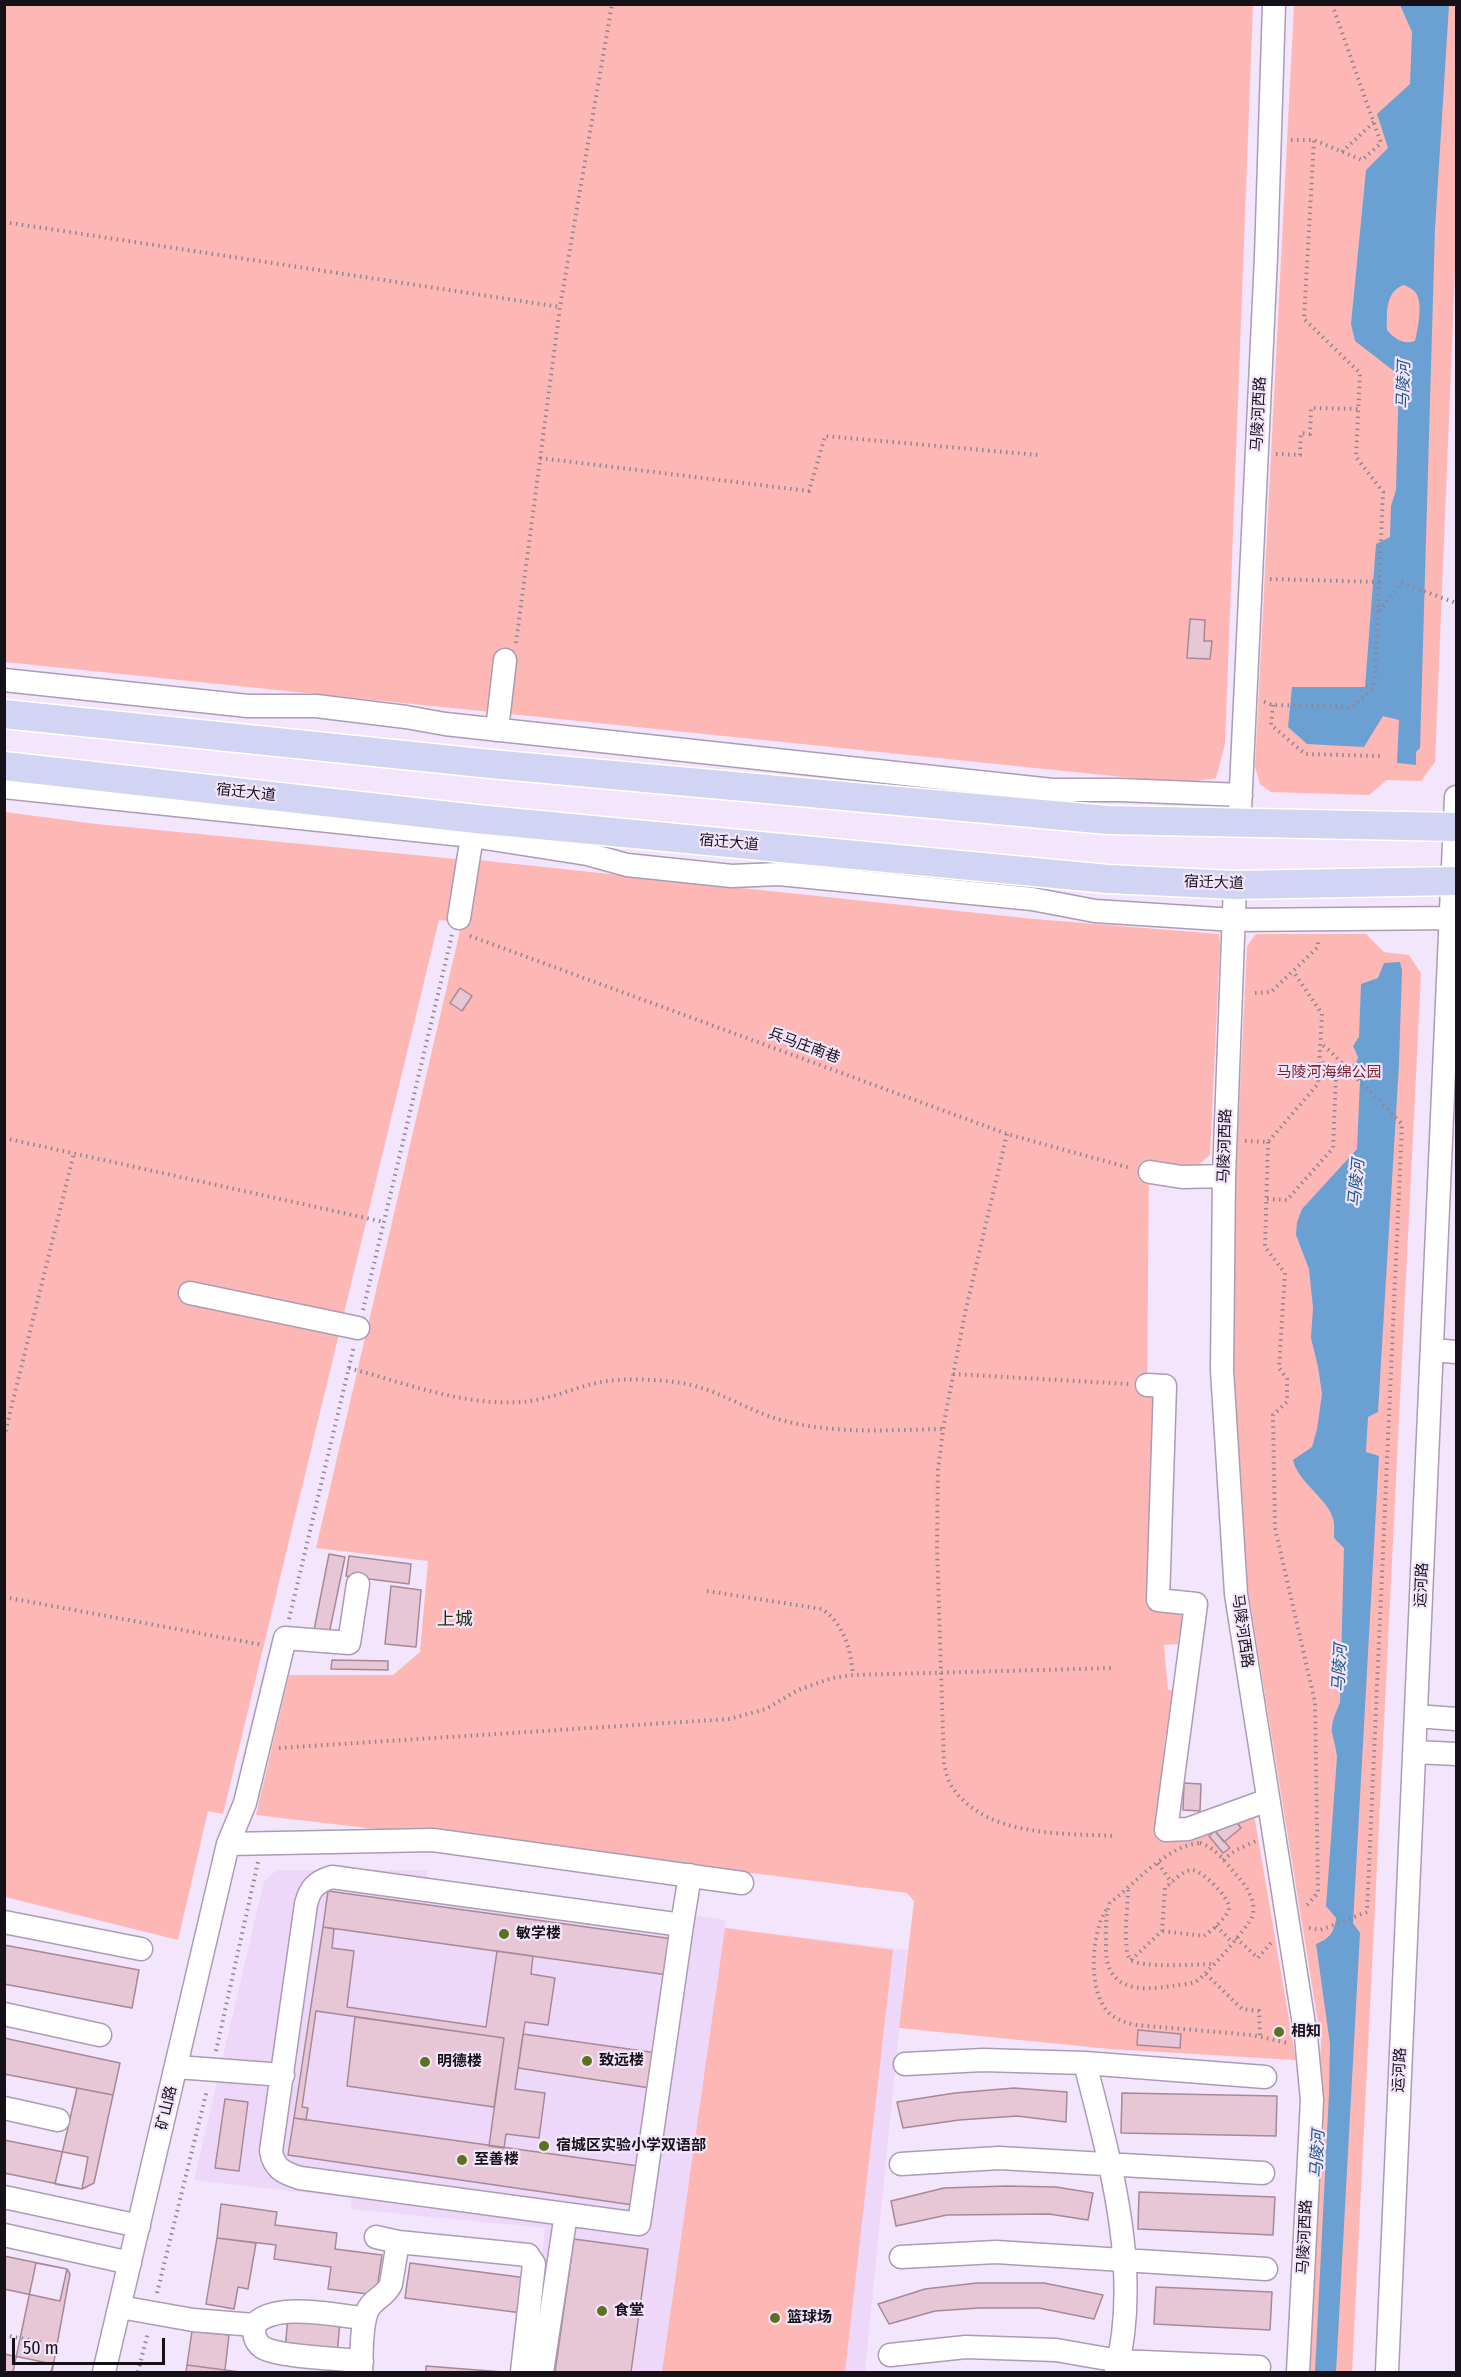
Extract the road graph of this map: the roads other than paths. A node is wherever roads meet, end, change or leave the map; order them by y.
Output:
1 (1274, 4) edge
2 (510, 652) road end
3 (4, 680) edge
4 (4, 714) edge
5 (497, 730) junction
6 (4, 766) edge
7 (4, 787) edge
8 (1241, 795) junction
9 (1456, 797) edge
10 (1239, 823) junction
11 (1456, 828) edge
12 (472, 836) junction
13 (1455, 881) edge
14 (1235, 885) junction
15 (1454, 918) edge
16 (1234, 920) junction
17 (459, 928) road end
18 (1150, 1172) road end
19 (1224, 1176) junction
20 (190, 1293) dead end
21 (358, 1328) road end
22 (1433, 1350) junction
23 (1456, 1352) edge
24 (1147, 1385) road end
25 (358, 1584) dead end
26 (1416, 1716) junction
27 (1456, 1719) edge
28 (1415, 1752) junction
29 (1456, 1754) edge
30 (1268, 1800) junction
31 (228, 1844) junction
32 (690, 1875) junction
33 (742, 1883) dead end
34 (4, 1922) edge
35 (682, 1925) junction
36 (141, 1949) dead end
37 (4, 2014) edge
38 (100, 2035) dead end
39 (1085, 2063) junction
40 (905, 2064) dead end
41 (177, 2067) junction
42 (283, 2075) junction
43 (1265, 2077) dead end
44 (4, 2108) edge
45 (58, 2120) dead end
46 (901, 2164) dead end
47 (1110, 2164) junction
48 (1263, 2173) dead end
49 (4, 2197) edge
50 (566, 2214) junction
51 (139, 2226) junction
52 (4, 2235) edge
53 (376, 2237) dead end
54 (398, 2242) junction
55 (901, 2257) dead end
56 (1125, 2261) junction
57 (130, 2263) junction
58 (1266, 2269) dead end
59 (120, 2307) junction
60 (365, 2318) junction
61 (254, 2325) junction
62 (890, 2355) dead end
63 (362, 2367) edge
64 (1118, 2367) edge
65 (1259, 2367) dead end
66 (104, 2373) edge
67 (522, 2373) edge
68 (542, 2373) edge
69 (1298, 2373) edge
70 (1387, 2373) edge

1 - 8 street, 马陵河西路
2 - 5 street
3 - 5 street
4 - 10 main road
5 - 8 street
6 - 14 main road, 宿迁大道
7 - 12 street
8 - 10 street, 马陵河西路
9 - 11 street, 运河路
10 - 11 main road
11 - 13 street, 运河路
12 - 16 street
12 - 17 street
13 - 14 main road, 宿迁大道
13 - 15 street, 运河路
14 - 16 street, 马陵河西路
15 - 16 street
15 - 22 street, 运河路
16 - 19 street, 马陵河西路
18 - 19 street
19 - 30 street, 马陵河西路
20 - 21 street
22 - 23 street
22 - 26 street, 运河路
24 - 30 street
25 - 31 street, 矿山路
26 - 27 street
26 - 28 street, 运河路
28 - 29 street
28 - 70 street, 运河路
30 - 69 street, 马陵河西路
31 - 32 street
31 - 41 street, 矿山路
32 - 33 street
32 - 35 street
34 - 36 street
35 - 42 street
35 - 50 street
37 - 38 street
39 - 40 street
39 - 43 street
39 - 47 street
41 - 42 street
41 - 51 street, 矿山路
42 - 50 street
44 - 45 street
46 - 47 street
47 - 48 street
47 - 56 street
49 - 51 street
50 - 68 street
51 - 57 street, 矿山路
52 - 57 street
53 - 54 street
54 - 60 street
54 - 67 street
55 - 56 street
56 - 58 street
56 - 64 street
57 - 59 street, 矿山路
59 - 61 street
59 - 66 street, 矿山路
60 - 61 street
60 - 63 street
61 - 63 street
62 - 64 street
64 - 65 street

